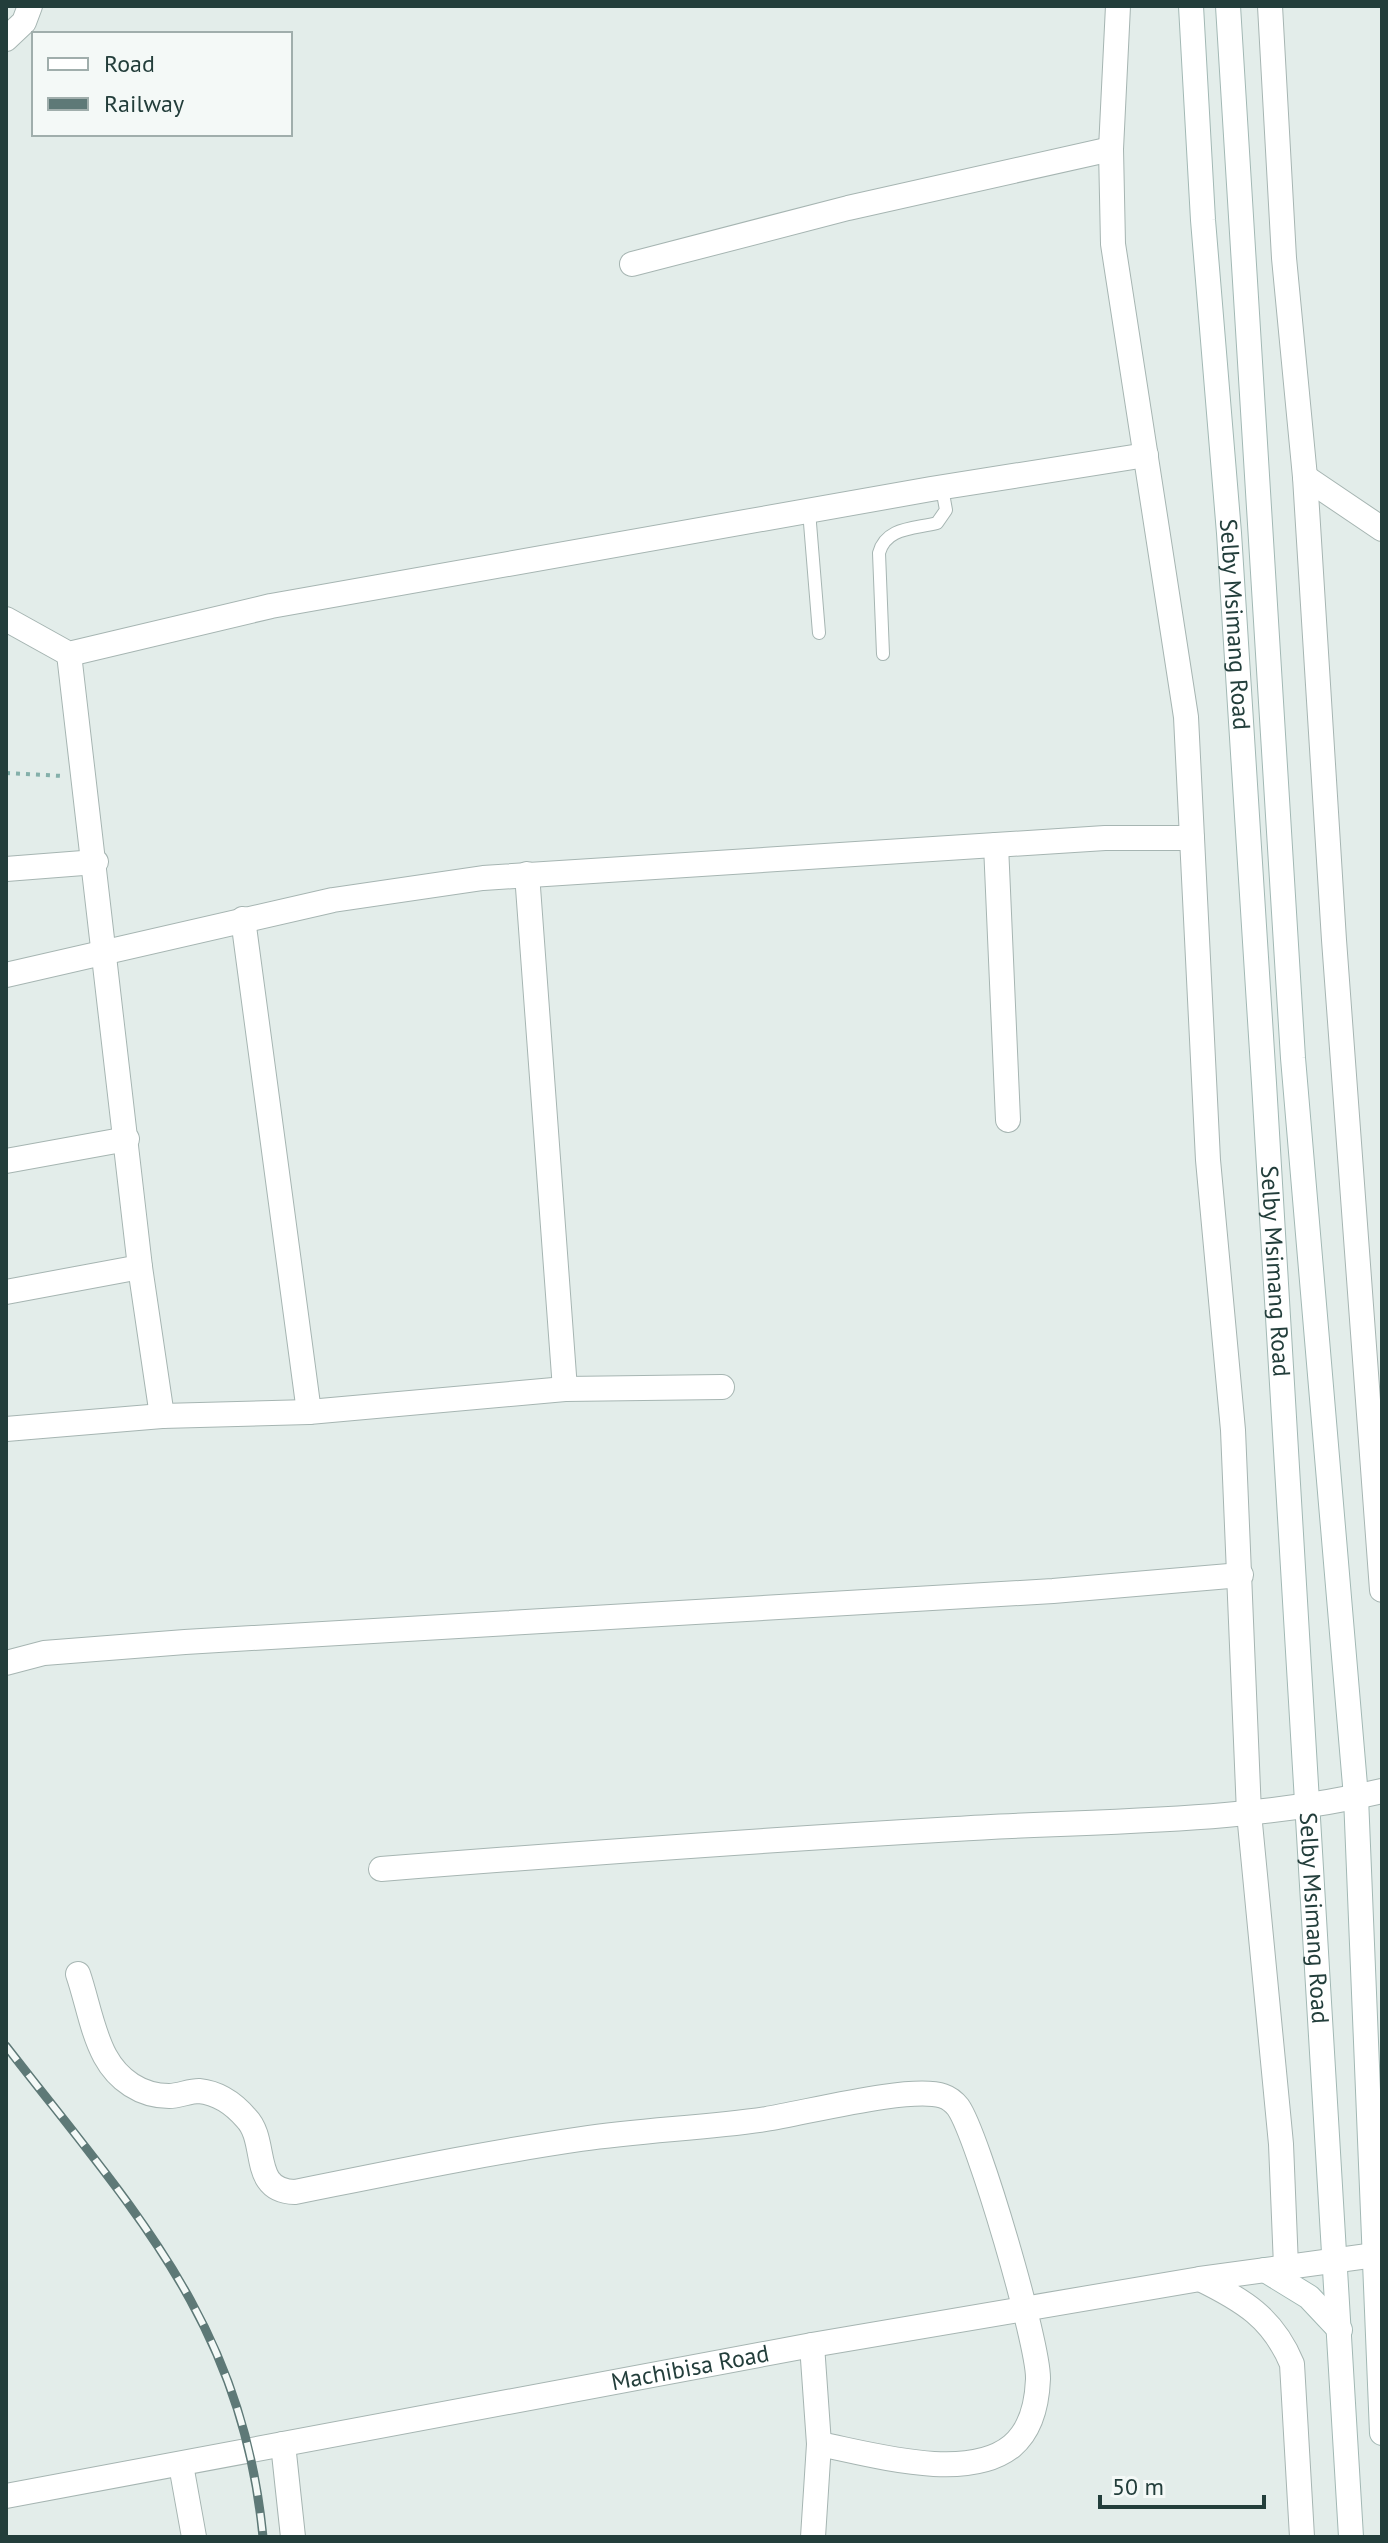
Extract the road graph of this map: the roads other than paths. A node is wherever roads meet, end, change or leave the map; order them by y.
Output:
1 (30, 6) edge
2 (1118, 6) edge
3 (1191, 6) edge
4 (1228, 6) edge
5 (1270, 6) edge
6 (6, 39) edge
7 (1111, 149) junction
8 (632, 264) dead end
9 (1146, 455) junction
10 (1305, 477) junction
11 (942, 488) junction
12 (809, 511) junction
13 (1382, 529) edge
14 (6, 619) edge
15 (819, 633) dead end
16 (69, 654) junction
17 (883, 654) dead end
18 (1192, 838) junction
19 (996, 845) junction
20 (96, 862) junction
21 (6, 869) edge
22 (527, 874) junction
23 (243, 919) junction
24 (106, 953) junction
25 (6, 975) edge
26 (1008, 1120) dead end
27 (127, 1139) junction
28 (6, 1161) edge
29 (140, 1267) junction
30 (6, 1292) edge
31 (722, 1387) dead end
32 (565, 1389) junction
33 (309, 1412) junction
34 (162, 1416) junction
35 (6, 1429) edge
36 (1241, 1575) junction
37 (1382, 1590) edge
38 (6, 1663) edge
39 (1382, 1791) edge
40 (1356, 1797) junction
41 (1305, 1808) junction
42 (1249, 1813) junction
43 (381, 1869) dead end
44 (78, 1974) dead end
45 (1375, 2255) junction
46 (1335, 2261) junction
47 (1276, 2268) junction
48 (1200, 2279) junction
49 (1024, 2308) junction
50 (1340, 2330) junction
51 (812, 2345) junction
52 (1382, 2433) edge
53 (283, 2444) junction
54 (819, 2444) junction
55 (181, 2465) junction
56 (6, 2496) edge
57 (194, 2537) edge
58 (293, 2537) edge
59 (813, 2537) edge
60 (1302, 2537) edge
61 (1351, 2537) edge

1 - 6 street
2 - 7 street
3 - 41 street, Selby Msimang Road
4 - 40 street, Selby Msimang Road
5 - 10 street
7 - 8 street
7 - 9 street
9 - 11 street
9 - 18 street
10 - 13 street
10 - 37 street
11 - 12 street
11 - 17 lane
12 - 15 lane
12 - 16 street
14 - 16 street
16 - 20 street
18 - 19 street
18 - 36 street
19 - 22 street
19 - 26 street
20 - 21 street
20 - 24 street
22 - 23 street
22 - 32 street
23 - 24 street
23 - 33 street
24 - 25 street
24 - 27 street
27 - 28 street
27 - 29 street
29 - 30 street
29 - 34 street
31 - 32 street
32 - 33 street
33 - 34 street
34 - 35 street
36 - 38 street
36 - 42 street
39 - 40 street
40 - 41 street
40 - 45 street, Selby Msimang Road
41 - 42 street
41 - 46 street, Selby Msimang Road
42 - 43 street
42 - 47 street
44 - 49 street
45 - 46 street, Machibisa Road
45 - 52 street, Selby Msimang Road
46 - 47 street, Machibisa Road
46 - 50 street, Selby Msimang Road
47 - 48 street, Machibisa Road
47 - 50 street
48 - 49 street, Machibisa Road
48 - 60 street
49 - 51 street, Machibisa Road
49 - 54 street
50 - 61 street, Selby Msimang Road
51 - 53 street, Machibisa Road
51 - 54 street
53 - 55 street, Machibisa Road
53 - 58 street
54 - 59 street
55 - 56 street, Machibisa Road
55 - 57 street

